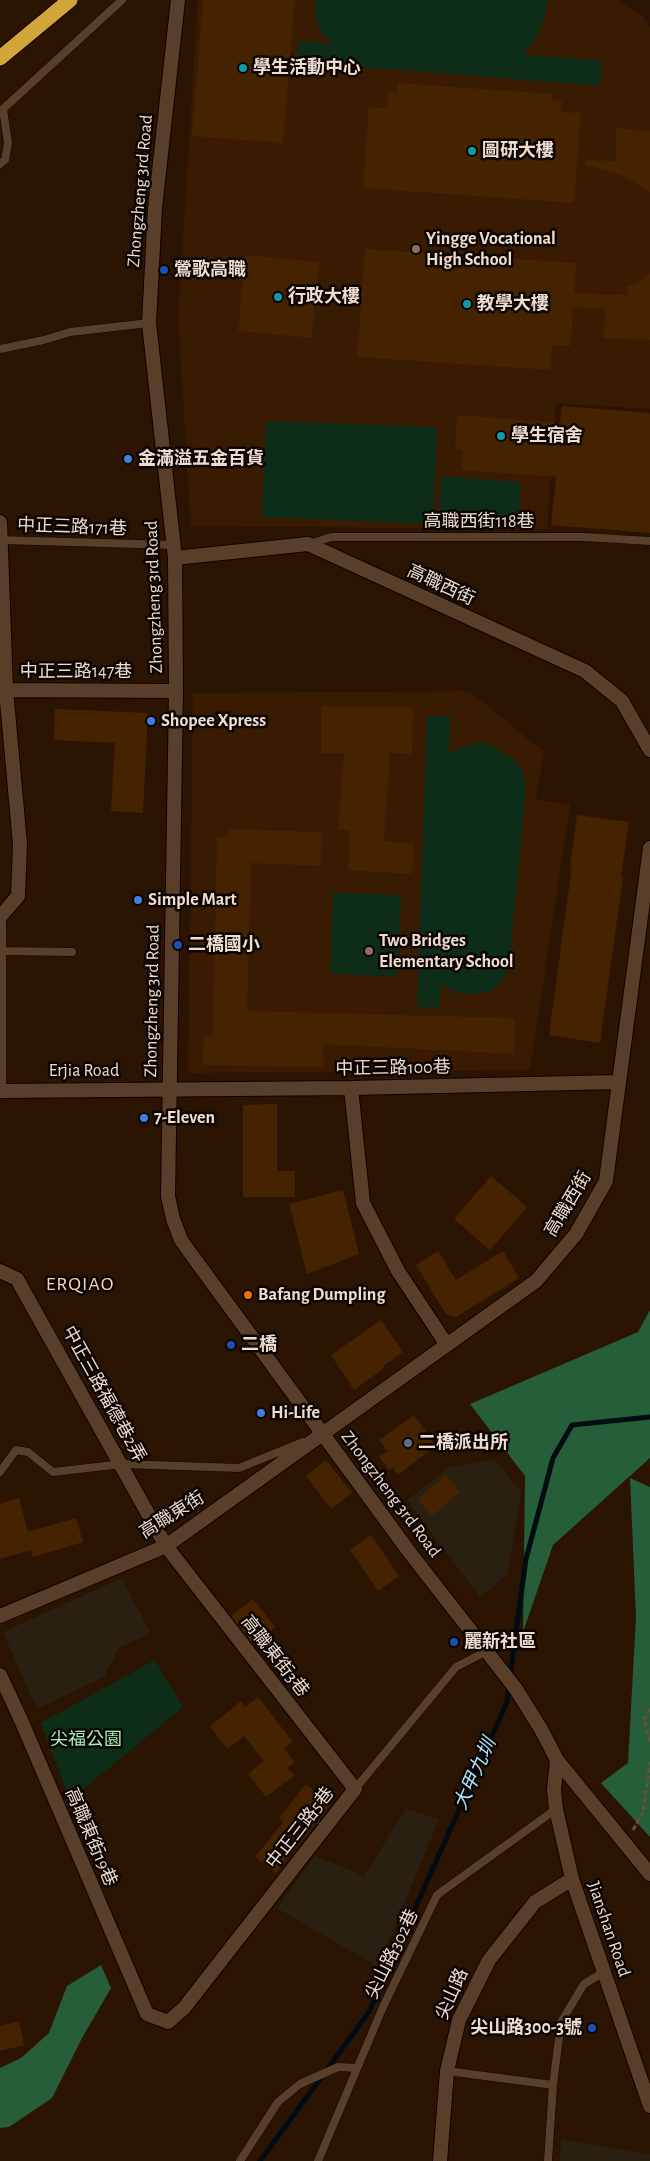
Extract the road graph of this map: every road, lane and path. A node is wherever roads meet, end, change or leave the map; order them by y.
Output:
1 (70, 0) edge
2 (122, 0) edge
3 (178, 0) edge
4 (0, 58) edge
5 (0, 164) edge
6 (149, 324) junction
7 (0, 349) edge
8 (0, 522) edge
9 (0, 540) edge
10 (650, 541) edge
11 (308, 544) junction
12 (174, 551) junction
13 (3, 690) edge
14 (176, 691) junction
15 (650, 750) edge
16 (650, 848) edge
17 (1, 917) edge
18 (2, 951) junction
19 (72, 952) dead end
20 (619, 1082) junction
21 (350, 1088) junction
22 (169, 1089) junction
23 (1, 1091) edge
24 (0, 1271) edge
25 (447, 1345) junction
26 (323, 1434) junction
27 (122, 1464) junction
28 (0, 1472) edge
29 (166, 1546) junction
30 (0, 1616) edge
31 (487, 1651) junction
32 (0, 1675) edge
33 (650, 1709) edge
34 (650, 1743) edge
35 (557, 1760) junction
36 (650, 1762) edge
37 (355, 1789) junction
38 (556, 1809) junction
39 (625, 1843) junction
40 (650, 1874) edge
41 (572, 1879) junction
42 (604, 1972) junction
43 (147, 2014) joint
44 (356, 2068) junction
45 (446, 2072) junction
46 (554, 2085) junction
47 (650, 2106) edge
48 (240, 2161) edge
49 (318, 2161) edge
50 (440, 2161) edge
51 (548, 2161) edge

1 - 4 highway
2 - 5 lane
3 - 6 street, Zhongzheng 3rd Road
6 - 7 lane
6 - 12 street, Zhongzheng 3rd Road
8 - 9 street
9 - 12 lane, 中正三路171巷
9 - 13 street
10 - 11 lane, 高職西街118巷
11 - 12 street
11 - 15 street, 高職西街
12 - 14 street, Zhongzheng 3rd Road
13 - 14 street, 中正三路147巷
13 - 17 street
14 - 22 street, Zhongzheng 3rd Road
16 - 20 street, 高職西街
17 - 18 lane
18 - 19 lane
18 - 23 lane
20 - 21 street, 中正三路100巷
20 - 25 street, 高職西街
21 - 22 street, 中正三路100巷
21 - 25 street
22 - 23 street, Erjia Road
22 - 26 street, Zhongzheng 3rd Road
24 - 27 street, 中正三路福德巷2弄
25 - 26 street, 高職西街
26 - 27 lane
26 - 29 street, 高職東街
26 - 31 street, Zhongzheng 3rd Road
27 - 28 lane
27 - 29 street, 中正三路福德巷2弄
29 - 30 street, 高職東街
29 - 37 street, 高職東街3巷
31 - 35 street, Zhongzheng 3rd Road
31 - 37 lane, 中正三路5巷
32 - 43 street, 高職東街19巷
33 - 34 path
35 - 38 street, Jianshan Road
35 - 39 street, Zhongzheng 3rd Road
36 - 39 path
37 - 43 street, 中正三路5巷
38 - 41 street, Jianshan Road
38 - 44 lane, 尖山路302巷
39 - 40 street, Zhongzheng 3rd Road
41 - 42 street, Jianshan Road
41 - 45 street, 尖山路
42 - 46 lane
42 - 47 street, Jianshan Road
44 - 48 lane
44 - 49 lane, 尖山路302巷
45 - 46 lane
45 - 50 street, 尖山路
46 - 51 lane

